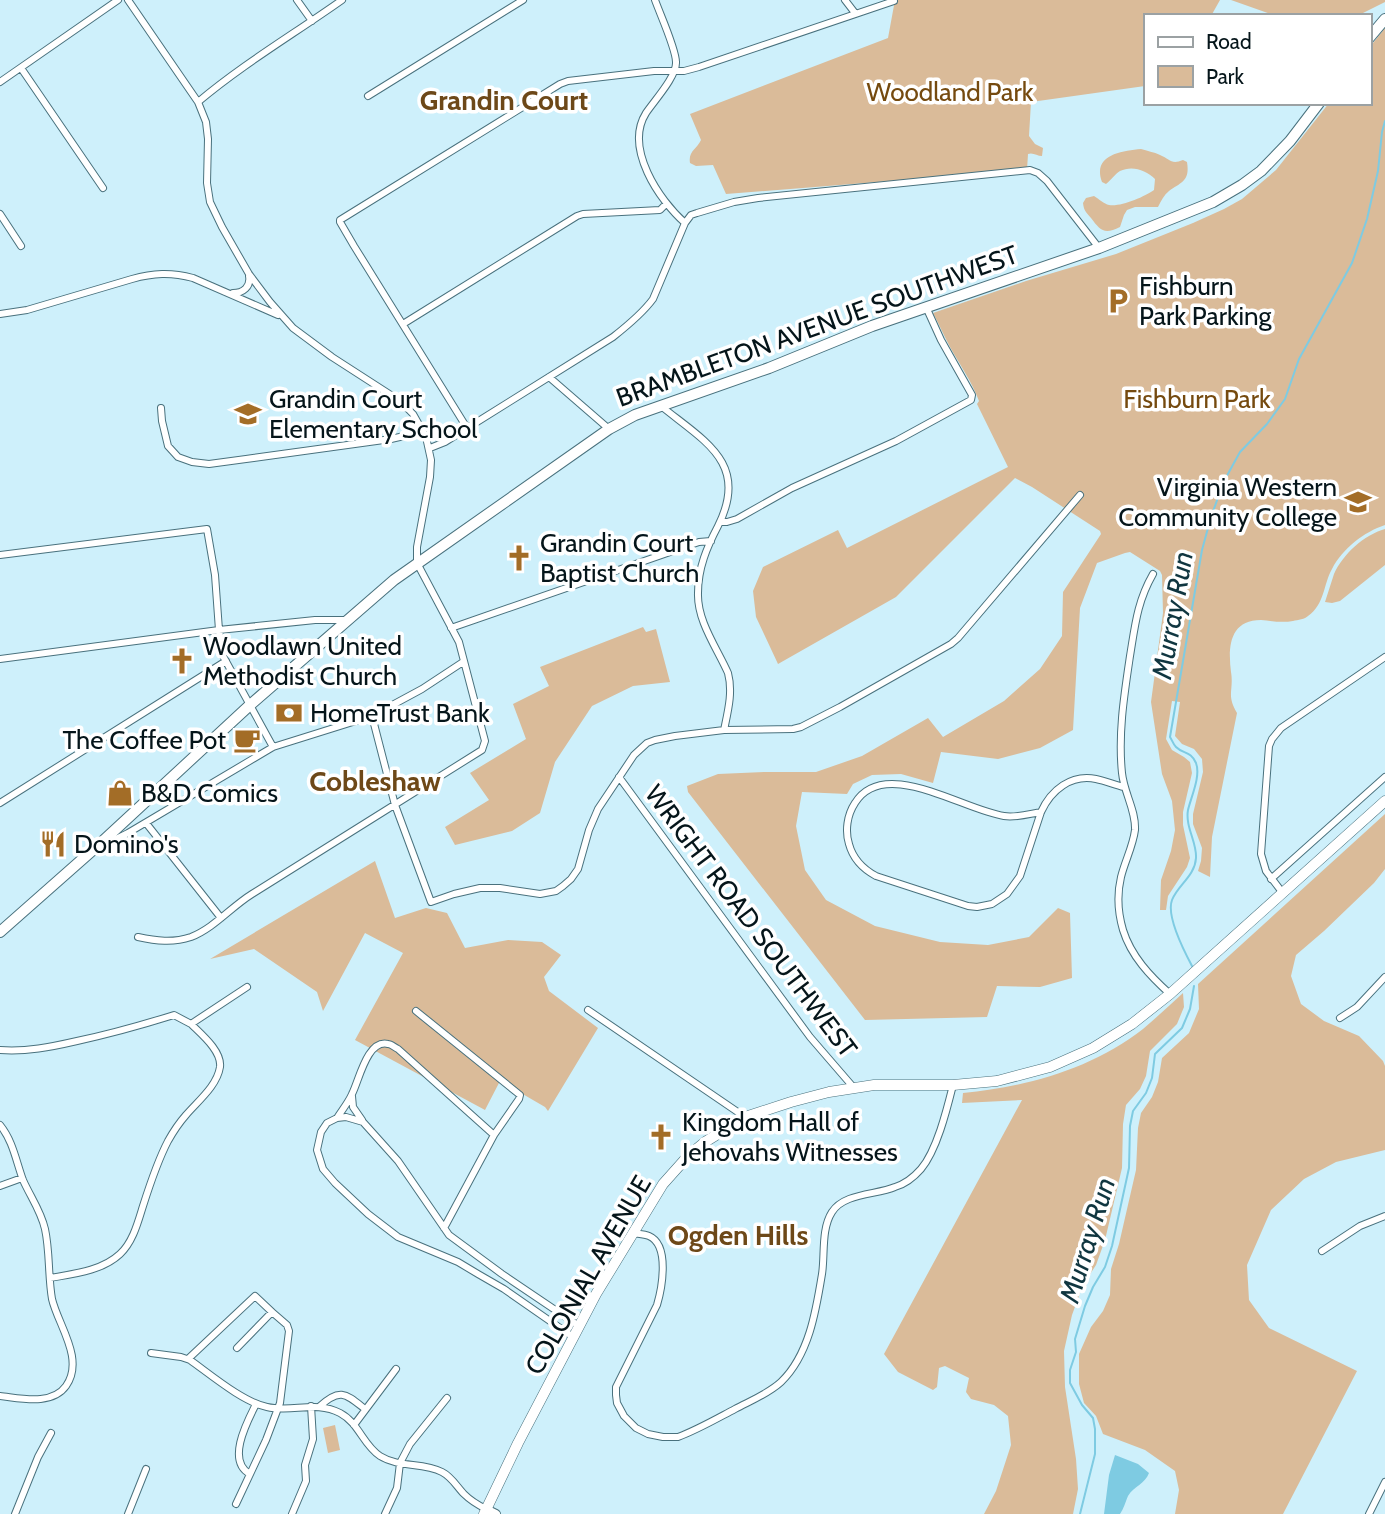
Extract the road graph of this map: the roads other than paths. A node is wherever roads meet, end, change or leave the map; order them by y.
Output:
1 (118, 0) edge
2 (128, 0) edge
3 (298, 0) edge
4 (342, 0) edge
5 (523, 0) edge
6 (655, 0) edge
7 (845, 0) edge
8 (894, 1) edge
9 (855, 13) junction
10 (1385, 19) edge
11 (312, 21) junction
12 (1371, 36) edge
13 (21, 68) junction
14 (674, 72) junction
15 (0, 82) edge
16 (368, 96) dead end
17 (198, 102) junction
18 (1317, 105) edge
19 (103, 188) dead end
20 (666, 204) junction
21 (0, 214) edge
22 (685, 223) junction
23 (21, 246) dead end
24 (1099, 248) junction
25 (249, 274) junction
26 (230, 293) junction
27 (926, 307) junction
28 (0, 314) edge
29 (282, 316) junction
30 (403, 324) junction
31 (549, 377) junction
32 (661, 406) junction
33 (161, 408) dead end
34 (422, 427) junction
35 (467, 428) junction
36 (609, 429) junction
37 (430, 448) junction
38 (1080, 495) dead end
39 (720, 522) junction
40 (711, 541) junction
41 (0, 555) edge
42 (417, 563) junction
43 (1153, 575) dead end
44 (346, 620) junction
45 (451, 628) junction
46 (219, 630) junction
47 (1385, 657) edge
48 (0, 659) edge
49 (226, 661) junction
50 (463, 662) junction
51 (250, 705) junction
52 (372, 716) junction
53 (724, 730) junction
54 (273, 747) junction
55 (619, 777) junction
56 (1385, 777) edge
57 (1124, 787) junction
58 (1385, 801) edge
59 (0, 803) edge
60 (395, 805) junction
61 (1041, 812) junction
62 (146, 823) junction
63 (103, 841) junction
64 (1271, 879) junction
65 (1282, 892) junction
66 (220, 918) junction
67 (0, 932) edge
68 (138, 937) dead end
69 (1385, 976) edge
70 (247, 987) dead end
71 (1170, 994) junction
72 (416, 1010) dead end
73 (589, 1010) dead end
74 (1340, 1018) dead end
75 (191, 1024) junction
76 (0, 1050) edge
77 (953, 1084) junction
78 (854, 1088) junction
79 (352, 1096) junction
80 (745, 1117) junction
81 (337, 1118) junction
82 (363, 1122) junction
83 (0, 1125) edge
84 (494, 1135) junction
85 (22, 1178) junction
86 (0, 1186) edge
87 (1385, 1216) edge
88 (444, 1228) junction
89 (632, 1233) junction
90 (1322, 1251) dead end
91 (50, 1278) junction
92 (272, 1312) junction
93 (579, 1326) junction
94 (573, 1337) junction
95 (237, 1348) dead end
96 (151, 1353) dead end
97 (188, 1359) junction
98 (396, 1369) dead end
99 (0, 1396) edge
100 (447, 1398) dead end
101 (256, 1404) junction
102 (315, 1406) junction
103 (278, 1409) junction
104 (365, 1409) junction
105 (354, 1424) junction
106 (51, 1433) dead end
107 (400, 1463) junction
108 (146, 1469) dead end
109 (250, 1474) junction
110 (1385, 1482) edge
111 (236, 1504) dead end
112 (485, 1512) edge
113 (15, 1514) edge
114 (128, 1514) edge
115 (292, 1514) edge
116 (385, 1514) edge
117 (496, 1514) edge
118 (1369, 1514) edge

1 - 13 street
2 - 17 street
3 - 11 street
4 - 11 street
5 - 16 street
6 - 14 street
7 - 9 street
8 - 9 street
9 - 14 street
10 - 12 main road
11 - 17 street
13 - 15 street
13 - 19 street
14 - 20 street
14 - 30 street
17 - 25 street
18 - 24 main road, BRAMBLETON AVENUE SOUTHWEST
20 - 22 street
20 - 30 street
21 - 23 street
22 - 24 street
22 - 31 street
24 - 27 main road, BRAMBLETON AVENUE SOUTHWEST
25 - 26 street
25 - 29 street
26 - 28 street
26 - 29 street
27 - 32 main road, BRAMBLETON AVENUE SOUTHWEST
27 - 39 street
29 - 34 street
30 - 35 street
31 - 35 street
31 - 36 street
32 - 36 main road, BRAMBLETON AVENUE SOUTHWEST
32 - 39 street
33 - 34 street
34 - 37 street
35 - 37 street
36 - 42 main road, BRAMBLETON AVENUE SOUTHWEST
37 - 42 street
38 - 53 street
39 - 40 street
40 - 45 street
40 - 53 street
41 - 46 street
42 - 44 main road, BRAMBLETON AVENUE SOUTHWEST
42 - 45 street
43 - 57 street
44 - 46 street
44 - 51 main road, BRAMBLETON AVENUE SOUTHWEST
45 - 50 street
46 - 48 street
46 - 49 street
47 - 64 street
49 - 51 street
49 - 59 street
50 - 52 street
50 - 60 street
51 - 54 street
51 - 63 main road, BRAMBLETON AVENUE SOUTHWEST
52 - 54 street
52 - 60 street
53 - 55 street
54 - 62 street
55 - 60 street
55 - 78 street, WRIGHT ROAD SOUTHWEST
56 - 64 street
57 - 61 street
57 - 71 street
58 - 65 main road, COLONIAL AVENUE
60 - 66 street
61 - 61 street
62 - 63 street
62 - 66 street
63 - 67 main road, BRAMBLETON AVENUE SOUTHWEST
64 - 65 street
65 - 71 main road, COLONIAL AVENUE
66 - 68 street
69 - 74 street
70 - 75 street
71 - 77 main road, COLONIAL AVENUE
72 - 84 street
73 - 80 street
75 - 76 street
75 - 91 street
77 - 78 main road, COLONIAL AVENUE
77 - 89 street
78 - 80 main road, COLONIAL AVENUE
79 - 81 street
79 - 82 street
79 - 84 street
80 - 89 main road, COLONIAL AVENUE
81 - 82 street
81 - 94 street
82 - 88 street
83 - 85 street
84 - 88 street
85 - 86 street
85 - 91 street
87 - 90 street
88 - 93 street
89 - 93 main road, COLONIAL AVENUE
91 - 99 street
92 - 95 street
92 - 97 street
92 - 103 street
93 - 94 main road, COLONIAL AVENUE
94 - 112 main road, COLONIAL AVENUE
96 - 97 street
97 - 101 street
98 - 104 street
100 - 107 street
101 - 103 street
101 - 109 street
102 - 103 street
102 - 104 street
102 - 105 street
102 - 115 street
103 - 109 street
104 - 105 street
105 - 107 street
106 - 113 street
107 - 112 street
107 - 116 street
108 - 114 street
109 - 111 street
110 - 118 street
112 - 117 street

